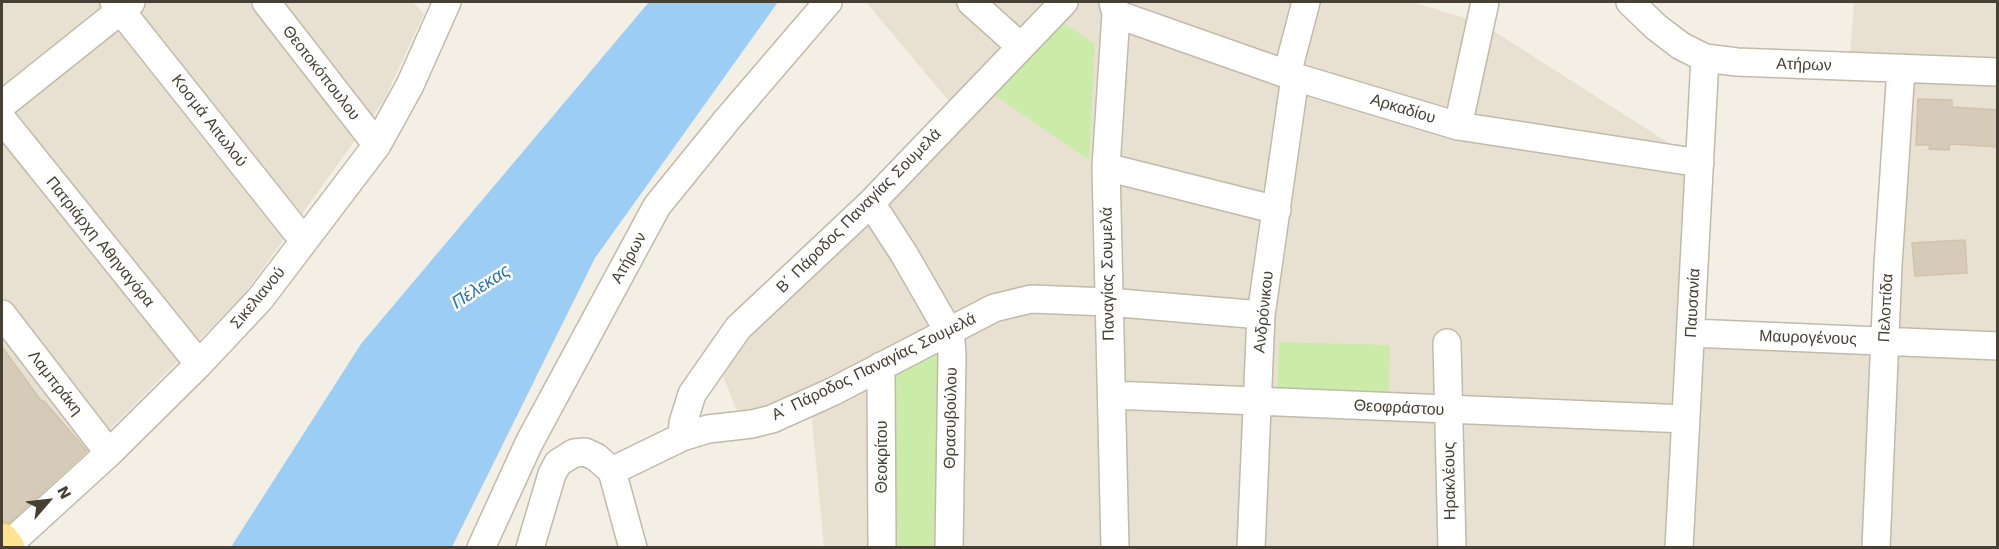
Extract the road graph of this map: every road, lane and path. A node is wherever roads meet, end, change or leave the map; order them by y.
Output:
1 (266, 2) edge
2 (828, 2) edge
3 (971, 2) edge
4 (1064, 2) edge
5 (1306, 2) edge
6 (1485, 2) edge
7 (1630, 2) edge
8 (122, 4) edge
9 (440, 7) edge
10 (1114, 8) edge
11 (1020, 46) junction
12 (1705, 58) junction
13 (1901, 68) junction
14 (1998, 72) edge
15 (1291, 76) junction
16 (2, 105) edge
17 (2, 119) edge
18 (1458, 126) junction
19 (377, 145) junction
20 (1700, 163) junction
21 (1106, 166) junction
22 (871, 203) junction
23 (1277, 210) junction
24 (304, 241) junction
25 (1108, 302) junction
26 (2, 314) edge
27 (1261, 315) junction
28 (948, 332) junction
29 (1691, 333) junction
30 (1884, 341) junction
31 (1447, 343) dead end
32 (1998, 346) edge
33 (199, 364) junction
34 (881, 366) junction
35 (1112, 395) junction
36 (1258, 401) junction
37 (1449, 411) junction
38 (1686, 419) junction
39 (682, 437) junction
40 (110, 453) junction
41 (612, 471) junction
42 (5, 544) edge
43 (481, 548) edge
44 (530, 548) edge
45 (633, 548) edge
46 (882, 548) edge
47 (949, 548) edge
48 (1115, 548) edge
49 (1251, 548) edge
50 (1452, 548) edge
51 (1679, 548) edge
52 (1876, 548) edge

1 - 19 street, Θεοτοκόπουλου
2 - 43 street, Ατήρων
3 - 11 street
4 - 11 street, Β΄ Πάροδος Παναγίας Σουμελά
5 - 15 street, Ανδρόνικου
6 - 18 street
7 - 12 street, Ατήρων
8 - 16 street
8 - 24 street, Κοσμά Αιτωλού
9 - 19 street, Σικελιανού
10 - 15 street, Αρκαδίου
10 - 21 street, Παναγίας Σουμελά
11 - 22 street, Β΄ Πάροδος Παναγίας Σουμελά
12 - 13 street, Ατήρων
12 - 20 street, Παυσανία
13 - 14 street, Ατήρων
13 - 30 street, Πελοπίδα
15 - 18 street, Αρκαδίου
15 - 23 street, Ανδρόνικου
17 - 33 street, Πατριάρχη Αθηναγόρα
18 - 20 street, Αρκαδίου
19 - 24 street, Σικελιανού
20 - 29 street, Παυσανία
21 - 23 street
21 - 25 street, Παναγίας Σουμελά
22 - 28 street, Θρασυβούλου
22 - 39 street, Β΄ Πάροδος Παναγίας Σουμελά
23 - 27 street, Ανδρόνικου
24 - 33 street, Σικελιανού
25 - 27 street
25 - 28 street, Α΄ Πάροδος Παναγίας Σουμελά
25 - 35 street, Παναγίας Σουμελά
26 - 40 street, Λαμπράκη
27 - 36 street, Ανδρόνικου
28 - 34 street, Α΄ Πάροδος Παναγίας Σουμελά
28 - 47 street, Θρασυβούλου
29 - 30 street, Μαυρογένους
29 - 38 street, Παυσανία
30 - 32 street, Μαυρογένους
30 - 52 street, Πελοπίδα
31 - 37 street, Ηρακλέους
33 - 40 street, Σικελιανού
34 - 39 street, Α΄ Πάροδος Παναγίας Σουμελά
34 - 46 street, Θεοκρίτου
35 - 36 street, Θεοφράστου
35 - 48 street, Παναγίας Σουμελά
36 - 37 street, Θεοφράστου
36 - 49 street, Ανδρόνικου
37 - 38 street, Θεοφράστου
37 - 50 street, Ηρακλέους
38 - 51 street, Παυσανία
39 - 41 street, Α΄ Πάροδος Παναγίας Σουμελά
40 - 42 street, Σικελιανού
41 - 44 street
41 - 45 street

